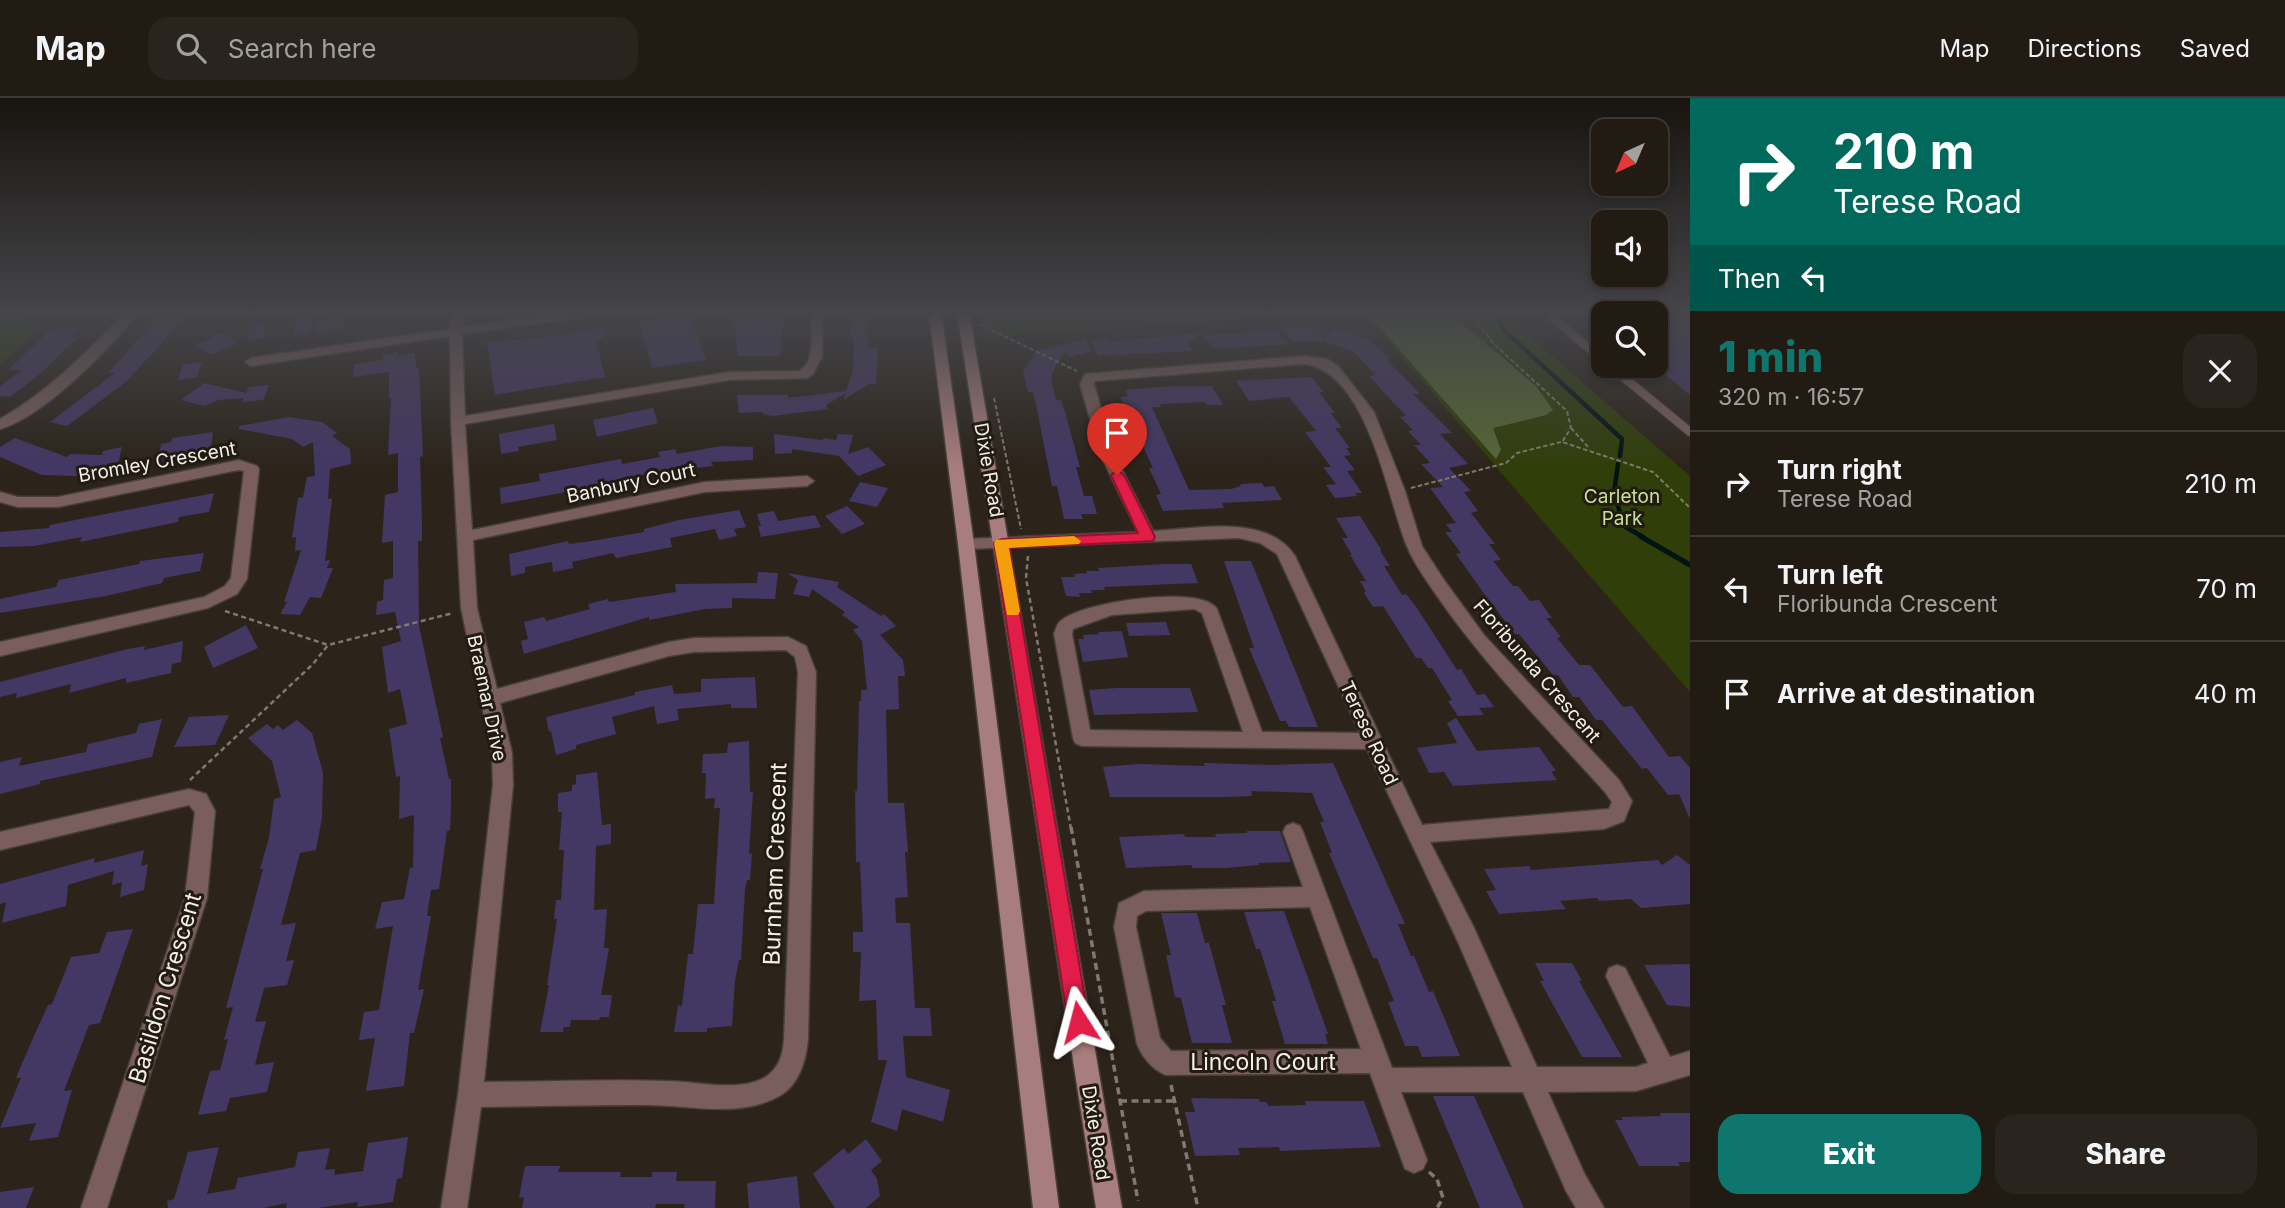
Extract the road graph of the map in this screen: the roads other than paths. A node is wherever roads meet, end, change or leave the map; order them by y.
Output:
1 (82, 364) edge
2 (457, 364) edge
3 (816, 364) edge
4 (941, 364) edge
5 (977, 364) edge
6 (1256, 364) edge
7 (1325, 364) edge
8 (1625, 378) edge
9 (458, 421) junction
10 (0, 425) edge
11 (1690, 432) edge
12 (807, 481) dead end
13 (0, 497) edge
14 (464, 537) junction
15 (1148, 537) junction
16 (1002, 543) junction
17 (966, 544) junction
18 (0, 649) edge
19 (491, 698) junction
20 (1255, 740) junction
21 (1373, 741) junction
22 (1293, 832) dead end
23 (1416, 834) junction
24 (0, 841) edge
25 (1317, 897) junction
26 (1617, 976) dead end
27 (1690, 1063) edge
28 (1664, 1070) junction
29 (1381, 1071) junction
30 (1530, 1078) junction
31 (470, 1095) junction
32 (1414, 1160) road end
33 (94, 1208) edge
34 (454, 1208) edge
35 (1046, 1208) edge
36 (1108, 1208) edge
37 (1591, 1208) edge

1 - 10 street
2 - 9 street, Braemar Drive
3 - 9 street
4 - 17 main road, Dixie Road
5 - 16 main road, Dixie Road
6 - 15 street, Floribunda Crescent
7 - 23 street, Floribunda Crescent
8 - 11 lane
9 - 14 street, Braemar Drive
12 - 14 street, Banbury Court
13 - 18 street, Bromley Crescent
14 - 19 street, Braemar Drive
15 - 16 street, Terese Road
15 - 21 street, Terese Road
16 - 17 street, Terese Road
16 - 36 main road, Dixie Road
17 - 35 main road, Dixie Road
19 - 31 street, Braemar Drive
19 - 31 street, Burnham Crescent
20 - 20 street
20 - 21 street
21 - 23 street, Terese Road
22 - 25 street
23 - 30 street, Terese Road
24 - 33 street, Basildon Crescent
25 - 29 street
25 - 29 street, Lincoln Court
26 - 28 street
27 - 28 street, Lincoln Court
28 - 30 street, Lincoln Court
29 - 30 street, Lincoln Court
29 - 32 street
30 - 37 street, Terese Road
31 - 34 street, Braemar Drive

